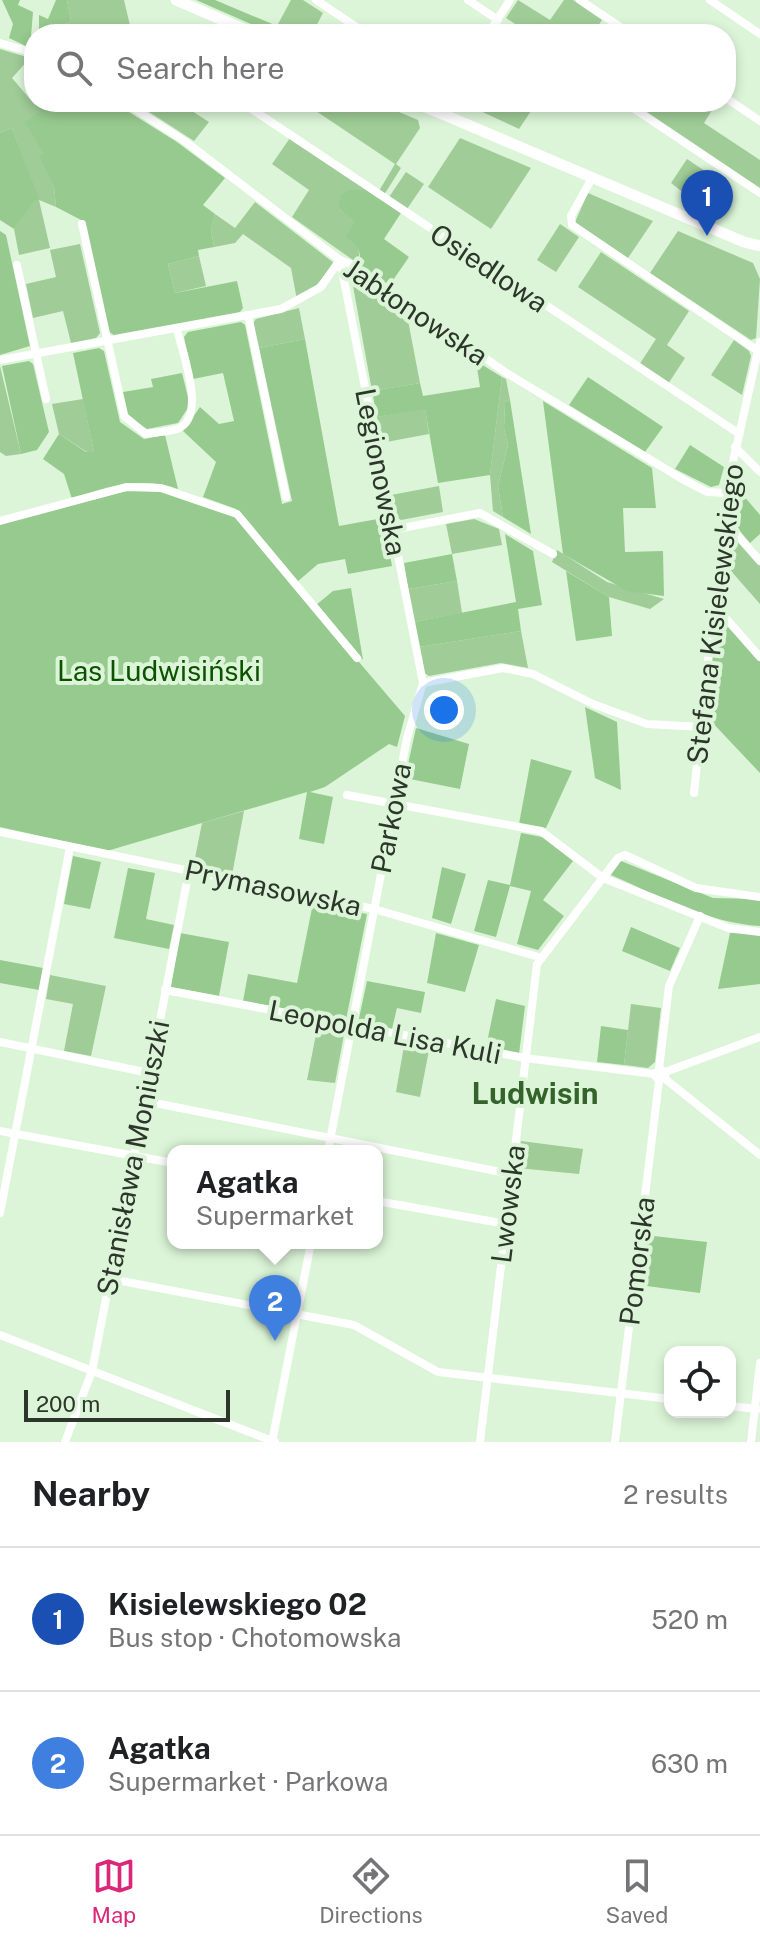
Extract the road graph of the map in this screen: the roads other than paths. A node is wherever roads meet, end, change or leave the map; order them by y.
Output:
1 (176, 0) edge
2 (316, 0) edge
3 (468, 0) edge
4 (510, 0) edge
5 (580, 0) edge
6 (710, 0) edge
7 (232, 24) edge
8 (352, 24) edge
9 (490, 24) edge
10 (495, 24) edge
11 (616, 24) edge
12 (760, 34) edge
13 (0, 43) edge
14 (24, 50) edge
15 (736, 105) edge
16 (147, 112) edge
17 (256, 112) edge
18 (452, 112) edge
19 (639, 112) edge
20 (760, 121) edge
21 (592, 178) junction
22 (760, 193) edge
23 (82, 224) dead end
24 (744, 242) junction
25 (760, 246) edge
26 (760, 254) edge
27 (340, 260) junction
28 (17, 265) dead end
29 (248, 315) junction
30 (177, 329) junction
31 (109, 341) junction
32 (759, 346) edge
33 (37, 354) junction
34 (0, 360) edge
35 (46, 399) dead end
36 (738, 433) junction
37 (735, 447) junction
38 (760, 472) edge
39 (726, 493) junction
40 (286, 497) dead end
41 (723, 519) junction
42 (0, 521) edge
43 (392, 530) junction
44 (553, 554) dead end
45 (760, 561) edge
46 (715, 606) junction
47 (760, 657) edge
48 (357, 658) dead end
49 (423, 683) junction
50 (703, 727) junction
51 (694, 793) dead end
52 (347, 795) dead end
53 (394, 804) junction
54 (0, 832) edge
55 (70, 847) junction
56 (189, 871) junction
57 (603, 878) junction
58 (760, 897) edge
59 (374, 909) junction
60 (700, 916) junction
61 (760, 932) edge
62 (542, 958) junction
63 (165, 990) junction
64 (352, 1026) junction
65 (760, 1037) edge
66 (0, 1042) edge
67 (32, 1048) junction
68 (525, 1058) junction
69 (149, 1073) junction
70 (660, 1075) junction
71 (145, 1101) junction
72 (0, 1131) edge
73 (16, 1133) junction
74 (331, 1138) junction
75 (329, 1145) edge
76 (366, 1145) edge
77 (383, 1148) edge
78 (134, 1155) junction
79 (760, 1155) edge
80 (167, 1162) edge
81 (511, 1174) junction
82 (383, 1202) edge
83 (0, 1213) edge
84 (506, 1224) junction
85 (310, 1249) edge
86 (111, 1279) junction
87 (297, 1314) junction
88 (0, 1335) edge
89 (760, 1363) edge
90 (92, 1371) junction
91 (487, 1378) junction
92 (621, 1393) junction
93 (664, 1398) edge
94 (736, 1407) edge
95 (757, 1410) edge
96 (65, 1442) edge
97 (273, 1442) edge
98 (480, 1442) edge
99 (615, 1442) edge
100 (751, 1442) edge

1 - 7 street
2 - 8 street
3 - 9 street
4 - 10 street
5 - 11 street
6 - 12 street
13 - 14 street
15 - 20 street
16 - 27 street, Jabłonowska
17 - 36 street, Osiedlowa
18 - 21 street
19 - 22 street
21 - 24 street
21 - 32 street
23 - 31 street
24 - 25 street
24 - 26 street
27 - 29 street
27 - 39 street, Jabłonowska
27 - 43 street, Legionowska
28 - 33 street
29 - 30 street
29 - 40 street
30 - 31 street
30 - 31 street
31 - 33 street
32 - 36 street, Stefana Kisielewskiego
33 - 34 street
33 - 35 street
36 - 37 street, Stefana Kisielewskiego
37 - 38 street
37 - 39 street, Stefana Kisielewskiego
39 - 41 street, Stefana Kisielewskiego
41 - 45 street
41 - 46 street, Stefana Kisielewskiego
42 - 48 street
43 - 44 street
43 - 49 street, Legionowska
46 - 47 street
46 - 50 street, Stefana Kisielewskiego
49 - 50 street
49 - 53 street, Parkowa
50 - 51 street, Stefana Kisielewskiego
52 - 53 street
53 - 57 street
53 - 59 street, Parkowa
54 - 55 street, Prymasowska
55 - 56 street, Prymasowska
55 - 67 street
56 - 59 street, Prymasowska
56 - 63 street, Stanisława Moniuszki
57 - 58 street, Lwowska
57 - 60 street
57 - 62 street, Lwowska
59 - 62 street, Prymasowska
59 - 64 street, Parkowa
60 - 61 street
60 - 70 street, Pomorska
62 - 68 street, Lwowska
63 - 64 street, Leopolda Lisa Kuli
63 - 69 street, Stanisława Moniuszki
64 - 68 street, Leopolda Lisa Kuli
64 - 74 street, Parkowa
65 - 70 street
66 - 67 street
67 - 69 street
67 - 73 street
68 - 70 street, Leopolda Lisa Kuli
68 - 81 street, Lwowska
69 - 71 street, Stanisława Moniuszki
70 - 79 street
70 - 92 street, Pomorska
71 - 74 street
71 - 78 street, Stanisława Moniuszki
72 - 73 street
73 - 78 street
73 - 83 street
74 - 75 street, Parkowa
74 - 76 street
77 - 81 street
78 - 80 street
78 - 86 street, Stanisława Moniuszki
81 - 84 street, Lwowska
82 - 84 street
84 - 91 street, Lwowska
85 - 87 street
86 - 87 street
86 - 90 street, Stanisława Moniuszki
87 - 91 street
87 - 97 street
88 - 90 street
89 - 95 street
90 - 96 street, Stanisława Moniuszki
90 - 97 street
91 - 92 street
91 - 98 street, Lwowska
92 - 93 street
92 - 99 street, Pomorska
94 - 95 street
95 - 100 street

